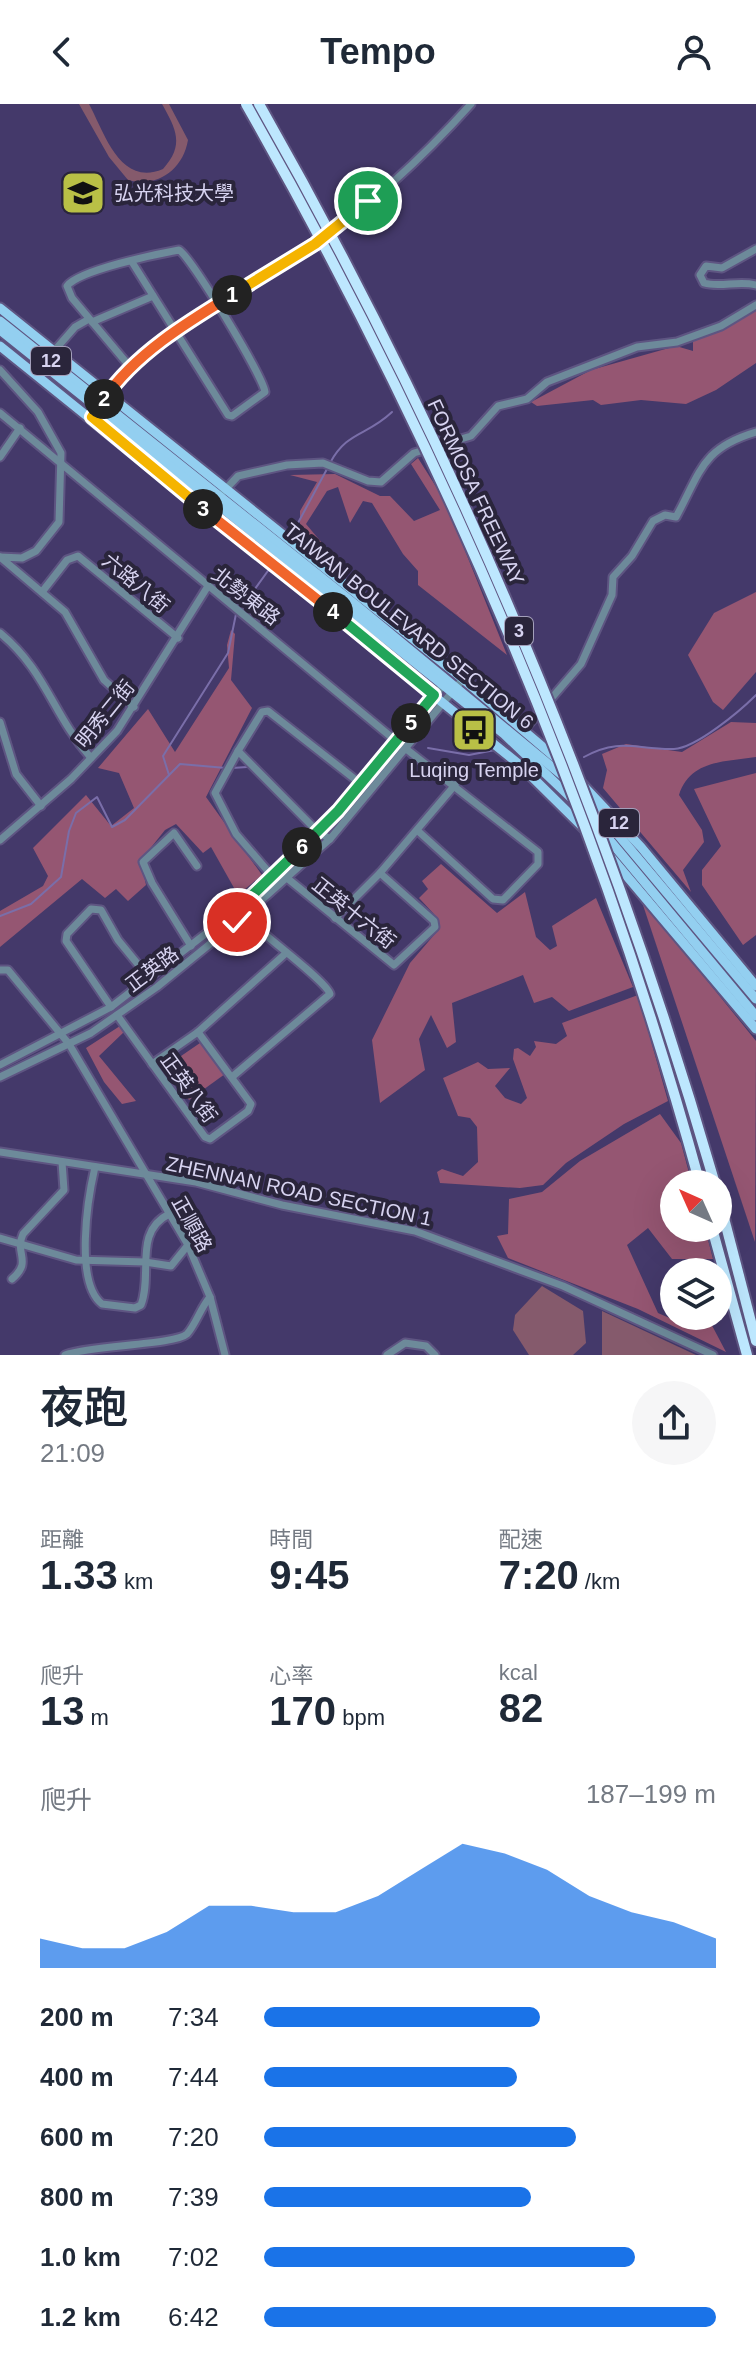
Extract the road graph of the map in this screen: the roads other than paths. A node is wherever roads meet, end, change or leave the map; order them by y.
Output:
1 (246, 104) edge
2 (259, 104) edge
3 (471, 104) edge
4 (756, 249) edge
5 (132, 262) junction
6 (756, 285) edge
7 (153, 296) junction
8 (217, 305) junction
9 (756, 305) edge
10 (0, 308) edge
11 (91, 320) junction
12 (0, 321) edge
13 (0, 330) edge
14 (174, 331) junction
15 (0, 346) edge
16 (54, 351) junction
17 (131, 368) junction
18 (0, 370) edge
19 (99, 406) junction
20 (0, 413) edge
21 (20, 428) junction
22 (756, 432) edge
23 (0, 457) edge
24 (61, 462) junction
25 (224, 491) junction
26 (0, 557) edge
27 (208, 586) junction
28 (42, 592) junction
29 (0, 633) edge
30 (178, 638) junction
31 (453, 683) junction
32 (434, 695) junction
33 (444, 703) junction
34 (134, 707) junction
35 (0, 722) edge
36 (524, 730) junction
37 (396, 741) junction
38 (408, 748) junction
39 (238, 751) junction
40 (91, 758) junction
41 (361, 784) junction
42 (455, 785) junction
43 (41, 806) junction
44 (418, 831) junction
45 (318, 832) junction
46 (330, 839) junction
47 (0, 840) edge
48 (197, 866) dead end
49 (380, 873) junction
50 (273, 877) junction
51 (287, 878) junction
52 (241, 913) junction
53 (335, 918) junction
54 (191, 946) junction
55 (285, 954) junction
56 (0, 970) edge
57 (150, 978) junction
58 (756, 986) edge
59 (157, 987) junction
60 (756, 999) edge
61 (111, 1007) junction
62 (117, 1015) junction
63 (756, 1016) edge
64 (756, 1029) edge
65 (198, 1032) junction
66 (61, 1036) junction
67 (69, 1044) junction
68 (152, 1064) junction
69 (0, 1065) edge
70 (0, 1077) edge
71 (232, 1077) junction
72 (0, 1152) edge
73 (62, 1162) junction
74 (95, 1167) junction
75 (696, 1170) edge
76 (711, 1170) edge
77 (146, 1175) junction
78 (169, 1214) junction
79 (0, 1238) edge
80 (19, 1242) junction
81 (716, 1242) edge
82 (730, 1242) edge
83 (188, 1245) junction
84 (87, 1261) junction
85 (145, 1262) junction
86 (12, 1279) dead end
87 (210, 1297) junction
88 (756, 1341) edge
89 (65, 1355) edge
90 (225, 1355) edge
91 (387, 1355) edge
92 (435, 1355) edge
93 (713, 1355) edge
94 (747, 1355) edge

1 - 75 highway, FORMOSA FREEWAY / 3, bridge
2 - 76 highway, FORMOSA FREEWAY / 3, bridge
3 - 8 street
4 - 6 street
5 - 7 street
5 - 8 street
5 - 11 street
7 - 11 street
7 - 14 street
8 - 14 street
8 - 14 street
9 - 25 street
10 - 16 main road, TAIWAN BOULEVARD SECTION 6 / 12
11 - 16 street
11 - 17 street
12 - 19 main road, TAIWAN BOULEVARD SECTION 6 / 12
13 - 19 main road, TAIWAN BOULEVARD SECTION 6 / 12
14 - 17 street
15 - 19 main road, TAIWAN BOULEVARD SECTION 6 / 12
16 - 19 main road, TAIWAN BOULEVARD SECTION 6 / 12
17 - 19 street
18 - 24 street
19 - 25 main road, TAIWAN BOULEVARD SECTION 6 / 12
19 - 31 main road, TAIWAN BOULEVARD SECTION 6 / 12
19 - 32 main road, TAIWAN BOULEVARD SECTION 6 / 12
20 - 21 street, 北勢東路
21 - 23 street
21 - 24 street, 北勢東路
22 - 36 street
24 - 26 street
24 - 27 street, 北勢東路
25 - 31 main road, TAIWAN BOULEVARD SECTION 6 / 12
26 - 28 street
27 - 30 street, 明秀二街
27 - 37 street, 北勢東路
28 - 30 street, 六路八街
28 - 34 street
29 - 40 street
30 - 34 street, 明秀二街
31 - 32 street, 正英路
31 - 33 street, 正英路
31 - 36 main road, TAIWAN BOULEVARD SECTION 6 / 12
31 - 60 main road, TAIWAN BOULEVARD SECTION 6 / 12
31 - 63 main road, TAIWAN BOULEVARD SECTION 6 / 12
32 - 33 main road, TAIWAN BOULEVARD SECTION 6 / 12
32 - 37 street, 正英路
33 - 38 street, 正英路
33 - 64 main road, TAIWAN BOULEVARD SECTION 6 / 12
34 - 40 street, 明秀二街
35 - 43 street
36 - 58 main road, TAIWAN BOULEVARD SECTION 6 / 12
37 - 38 street, 北勢東路
37 - 41 street, 正英路
38 - 42 street, 北勢東路
38 - 46 street, 正英路
39 - 41 street
39 - 45 street
39 - 50 street
40 - 43 street, 明秀二街
41 - 45 street, 正英路
42 - 44 street
42 - 44 street, 北勢東路
43 - 47 street, 明秀二街
44 - 49 street
45 - 46 street
45 - 50 street, 正英路
46 - 51 street, 正英路
48 - 54 street
49 - 53 street
49 - 53 street, 正英十六街
50 - 51 street
50 - 52 street, 正英路
51 - 52 street, 正英路
51 - 53 street, 正英十六街
52 - 54 street, 正英路
52 - 55 street
52 - 59 street, 正英路
54 - 57 street, 正英路
55 - 65 street
55 - 71 street
56 - 66 street, 正順路
57 - 59 street
57 - 61 street, 正英路
57 - 61 street
59 - 62 street, 正英路
61 - 66 street, 正英路
62 - 67 street, 正英路
62 - 68 street, 正英八街
65 - 68 street
65 - 71 street, 正英八街
66 - 67 street, 正順路
66 - 69 street, 正英路
67 - 70 street, 正英路
67 - 77 street, 正順路
68 - 71 street, 正英八街
72 - 73 street, ZHENNAN ROAD SECTION 1
73 - 74 street, ZHENNAN ROAD SECTION 1
73 - 80 street
74 - 77 street, ZHENNAN ROAD SECTION 1
74 - 84 street
77 - 78 street, 正順路
77 - 93 street, ZHENNAN ROAD SECTION 1
78 - 83 street, 正順路
78 - 85 street
79 - 80 street
80 - 84 street
80 - 86 street
81 - 94 highway
82 - 88 highway
83 - 85 street
83 - 87 street, 正順路
84 - 85 street
84 - 85 street
87 - 89 street
87 - 90 street, 正順路
91 - 92 street

